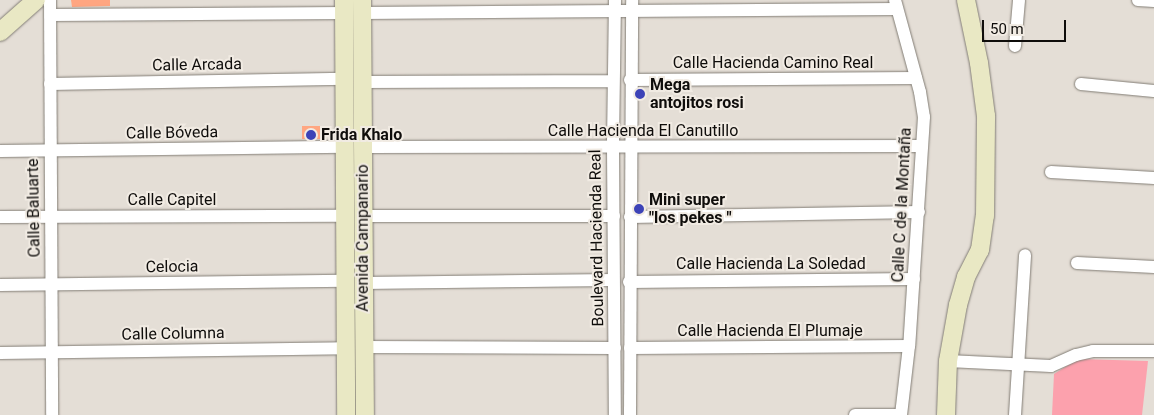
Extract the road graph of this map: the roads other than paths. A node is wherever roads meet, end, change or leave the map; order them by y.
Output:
1 (36, 0) edge
2 (50, 0) edge
3 (966, 0) edge
4 (1019, 0) edge
5 (1138, 0) edge
6 (1154, 1) edge
7 (896, 4) edge
8 (353, 6) edge
9 (615, 6) edge
10 (632, 6) edge
11 (51, 15) junction
12 (0, 32) edge
13 (1016, 46) dead end
14 (916, 78) junction
15 (344, 79) junction
16 (630, 80) junction
17 (613, 81) junction
18 (363, 82) junction
19 (50, 84) junction
20 (1082, 84) dead end
21 (1154, 91) edge
22 (922, 146) junction
23 (345, 147) junction
24 (364, 147) junction
25 (613, 148) junction
26 (630, 148) junction
27 (0, 151) edge
28 (50, 151) junction
29 (1050, 172) dead end
30 (1154, 178) edge
31 (918, 212) junction
32 (345, 216) junction
33 (364, 216) junction
34 (614, 216) junction
35 (0, 217) edge
36 (50, 217) junction
37 (630, 218) junction
38 (1025, 255) dead end
39 (1077, 263) dead end
40 (1154, 267) edge
41 (914, 279) junction
42 (613, 280) junction
43 (345, 281) junction
44 (629, 282) junction
45 (363, 283) junction
46 (0, 285) edge
47 (51, 285) junction
48 (909, 346) junction
49 (354, 348) junction
50 (615, 348) junction
51 (630, 348) junction
52 (1154, 351) edge
53 (0, 353) edge
54 (51, 353) junction
55 (948, 361) junction
56 (1018, 365) junction
57 (52, 415) edge
58 (346, 415) edge
59 (365, 415) edge
60 (615, 415) edge
61 (630, 415) edge
62 (856, 415) edge
63 (901, 415) edge
64 (946, 415) edge
65 (1015, 415) edge

1 - 12 street
2 - 11 street, Calle Baluarte
3 - 55 street
4 - 13 street
5 - 6 street
7 - 10 street
7 - 14 street, Calle C de la Montaña
8 - 9 street
8 - 11 street
8 - 15 street, Avenida Campanario
8 - 18 street, Avenida Campanario
9 - 10 street
9 - 17 street, Boulevard Hacienda Real
10 - 16 street, Boulevard Hacienda Real
11 - 19 street, Calle Baluarte
14 - 16 street, Calle Hacienda Camino Real
14 - 22 street, Calle C de la Montaña
15 - 19 street, Calle Arcada
15 - 23 street, Avenida Campanario
16 - 26 street, Boulevard Hacienda Real
17 - 18 street
17 - 25 street, Boulevard Hacienda Real
18 - 24 street, Avenida Campanario
19 - 28 street, Calle Baluarte
20 - 21 street
22 - 26 street, Calle Hacienda El Canutillo
22 - 31 street, Calle C de la Montaña
23 - 28 street, Calle Bóveda
23 - 32 street, Avenida Campanario
24 - 25 street, Calle Hacienda El Canutillo
24 - 33 street, Avenida Campanario
25 - 26 street, Calle Hacienda El Canutillo
25 - 34 street, Boulevard Hacienda Real
26 - 37 street, Boulevard Hacienda Real
27 - 28 street, Calle Bóveda
28 - 36 street, Calle Baluarte
29 - 30 street
31 - 37 street
31 - 41 street, Calle C de la Montaña
32 - 36 street, Calle Capitel
32 - 43 street, Avenida Campanario
33 - 34 street
33 - 45 street, Avenida Campanario
34 - 42 street, Boulevard Hacienda Real
35 - 36 street, Calle Capitel
36 - 47 street, Calle Baluarte
37 - 44 street, Boulevard Hacienda Real
38 - 56 street
39 - 40 street
41 - 44 street, Calle Hacienda La Soledad
41 - 48 street, Calle C de la Montaña
42 - 45 street
42 - 50 street, Boulevard Hacienda Real
43 - 47 street, Celocia
43 - 49 street, Avenida Campanario
44 - 51 street, Boulevard Hacienda Real
45 - 49 street, Avenida Campanario
46 - 47 street, Celocia
47 - 54 street, Calle Baluarte
48 - 51 street, Calle Hacienda El Plumaje
48 - 63 street, Calle C de la Montaña
49 - 50 street
49 - 54 street, Calle Columna
49 - 58 street, Avenida Campanario
49 - 59 street, Avenida Campanario
50 - 60 street, Boulevard Hacienda Real
51 - 61 street, Boulevard Hacienda Real
52 - 56 street
53 - 54 street, Calle Columna
54 - 57 street, Calle Baluarte
55 - 56 street
55 - 64 street
56 - 65 street
62 - 63 street

